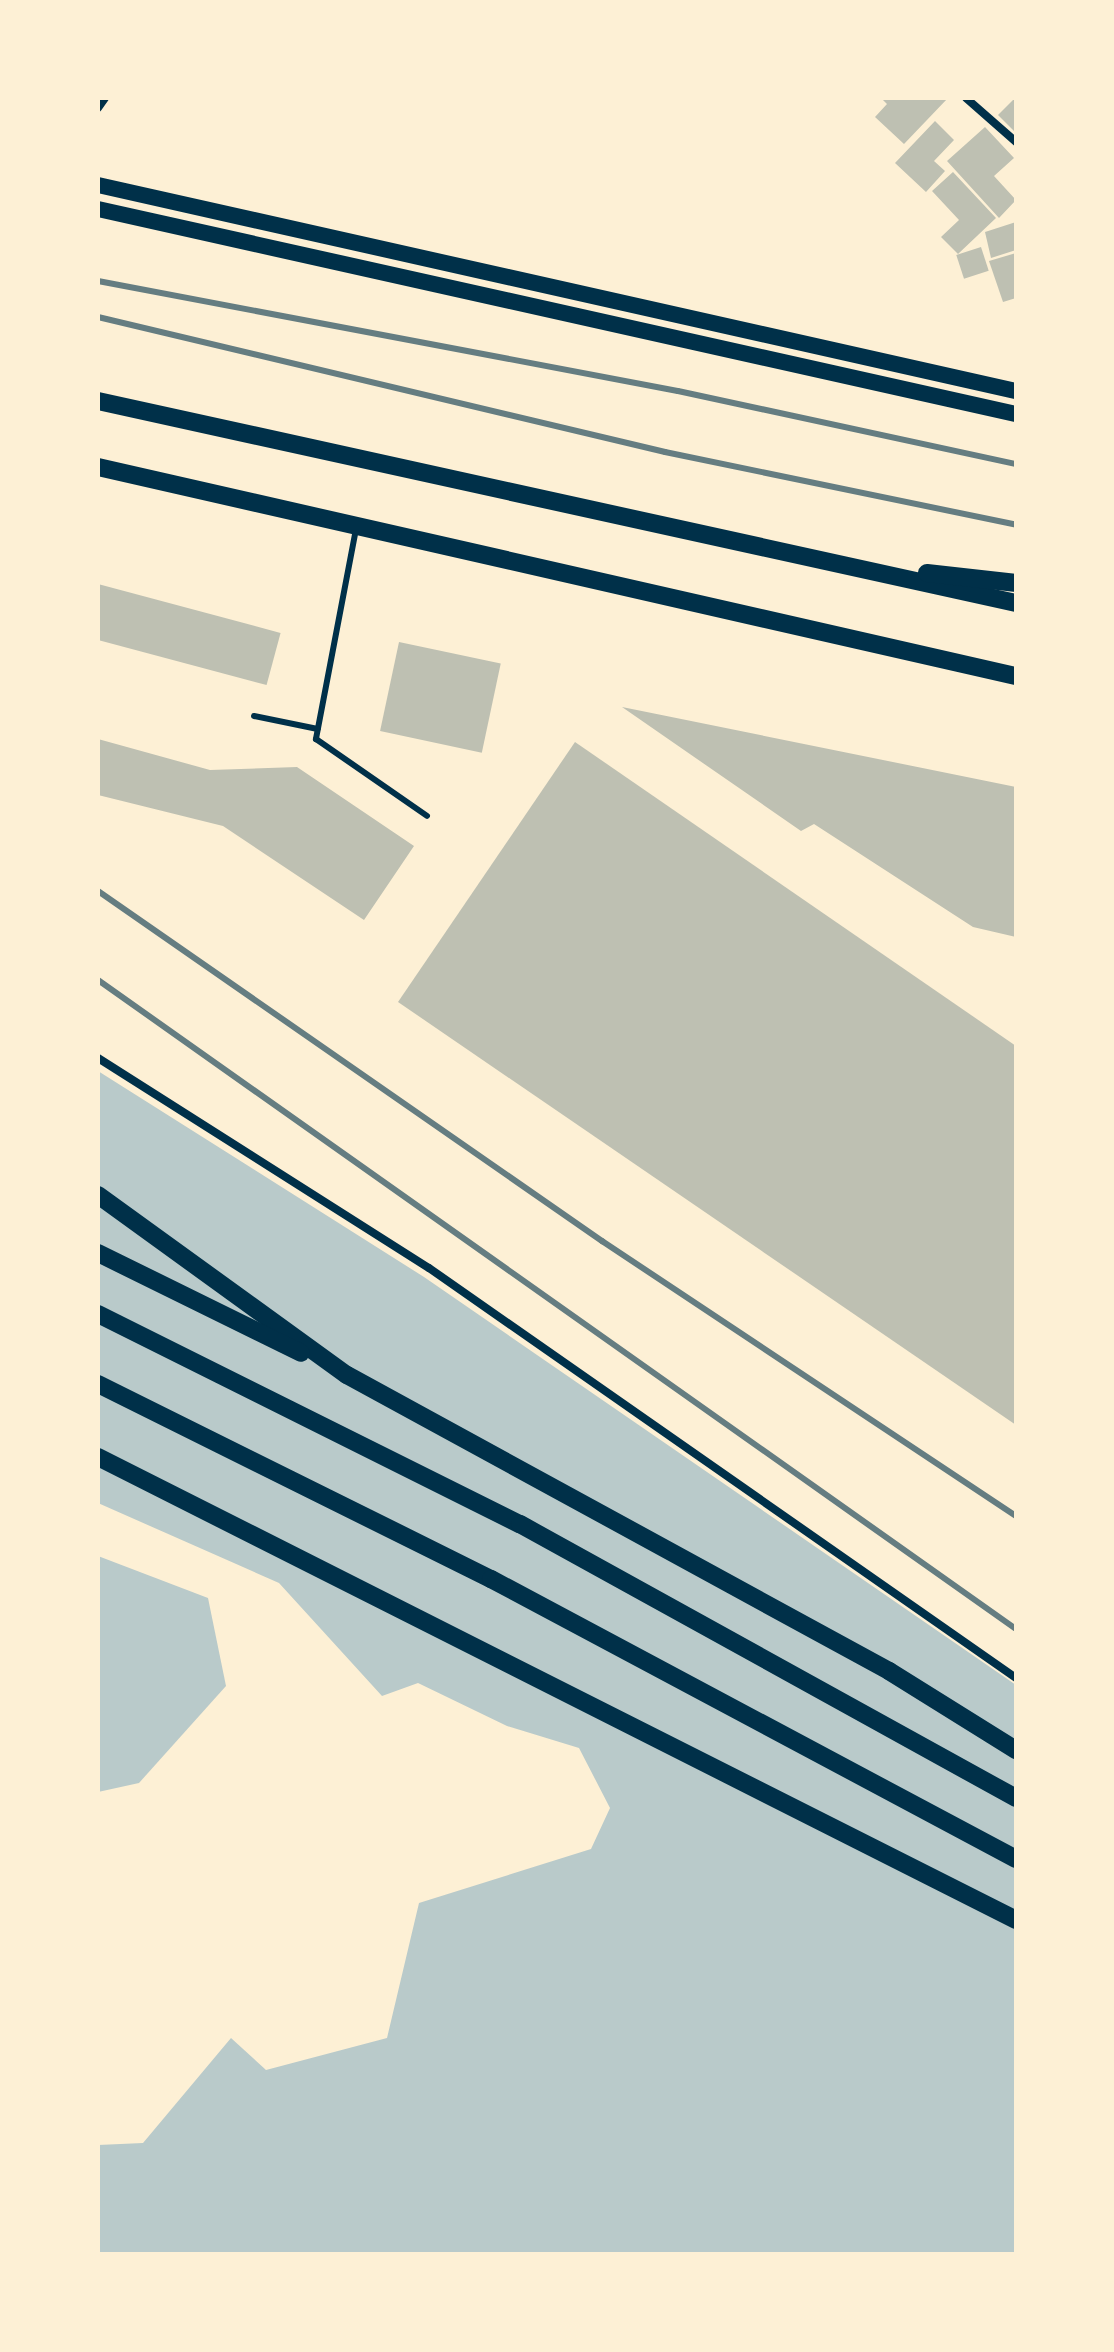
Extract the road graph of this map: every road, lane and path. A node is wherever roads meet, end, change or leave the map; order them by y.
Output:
1 (105, 98) edge
2 (966, 98) edge
3 (98, 108) edge
4 (1016, 142) edge
5 (98, 185) edge
6 (98, 209) edge
7 (1016, 391) edge
8 (98, 401) edge
9 (1016, 414) edge
10 (98, 467) edge
11 (98, 476) edge
12 (158, 481) junction
13 (357, 526) junction
14 (817, 559) junction
15 (1016, 583) edge
16 (1016, 603) edge
17 (1016, 676) edge
18 (254, 716) dead end
19 (318, 729) junction
20 (427, 816) dead end
21 (98, 1058) edge
22 (98, 1195) edge
23 (98, 1253) edge
24 (98, 1314) edge
25 (347, 1375) junction
26 (98, 1384) edge
27 (98, 1457) edge
28 (1016, 1678) edge
29 (1016, 1750) edge
30 (1016, 1798) edge
31 (1016, 1859) edge
32 (1016, 1920) edge

1 - 3 street
2 - 4 street
5 - 7 main road
6 - 9 main road
8 - 14 main road
10 - 12 main road
11 - 12 main road
12 - 13 main road
13 - 17 main road
13 - 19 lane
14 - 15 main road
14 - 16 main road
18 - 19 lane
19 - 20 lane
21 - 28 street
22 - 25 main road
23 - 25 main road
24 - 30 main road
25 - 29 main road
26 - 31 main road
27 - 32 main road

